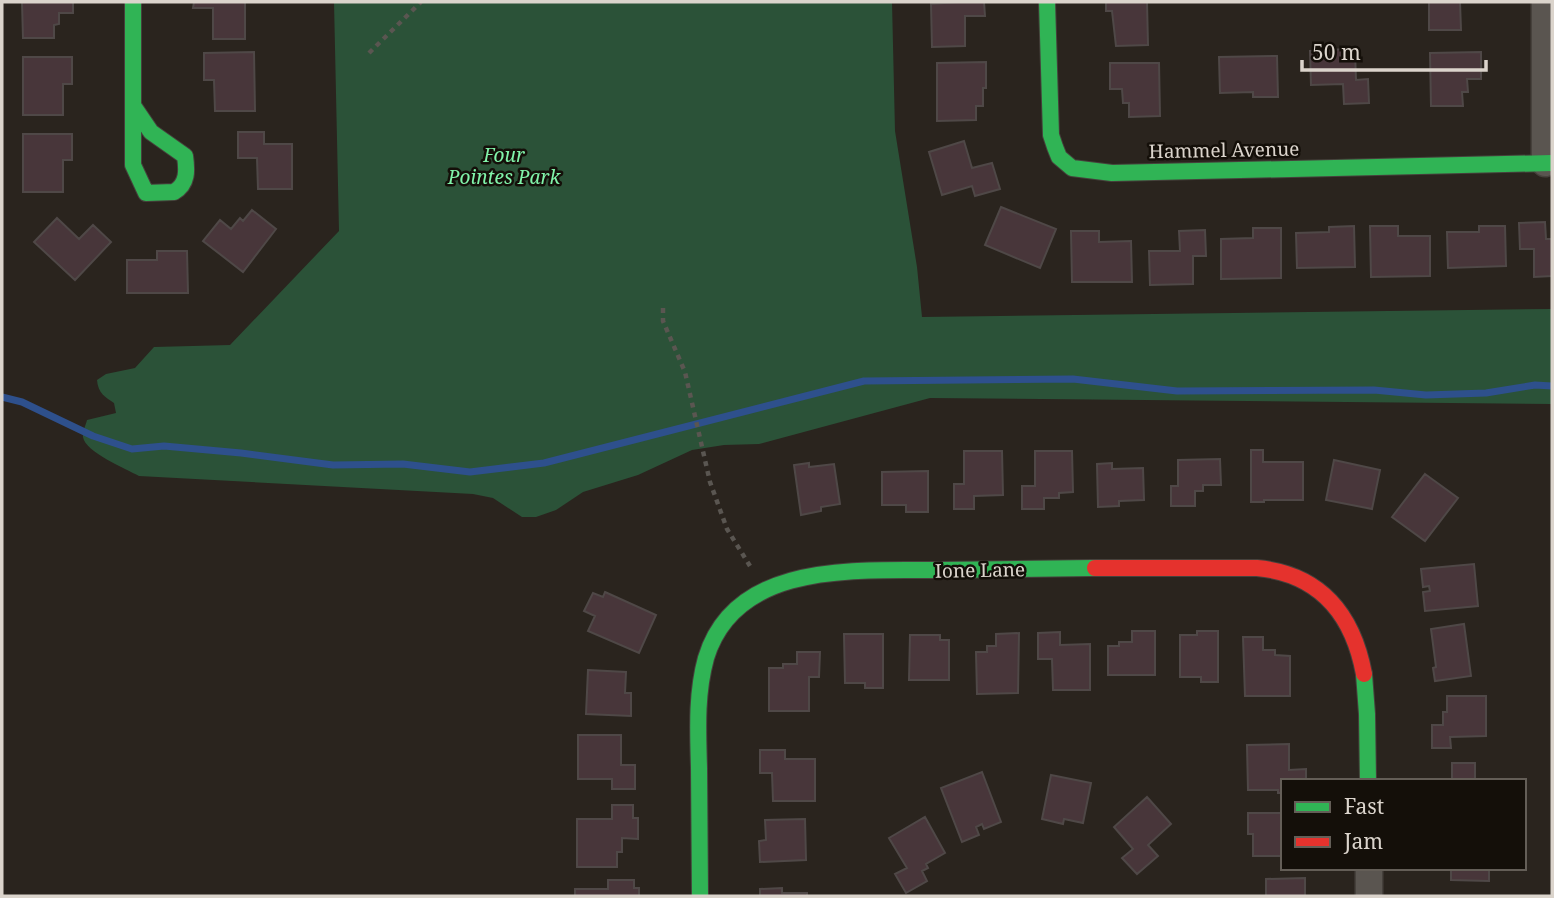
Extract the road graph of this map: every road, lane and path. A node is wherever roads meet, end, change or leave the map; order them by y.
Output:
1 (133, 2) edge
2 (421, 2) edge
3 (1047, 2) edge
4 (1545, 2) edge
5 (369, 53) dead end
6 (134, 107) junction
7 (1549, 163) edge
8 (663, 307) dead end
9 (755, 575) dead end
10 (1367, 779) edge
11 (1369, 870) edge
12 (700, 896) edge
13 (1369, 896) edge

1 - 6 street
2 - 5 path
3 - 7 street, Hammel Avenue
4 - 7 street
6 - 6 street
8 - 9 path
10 - 12 street, Ione Lane
11 - 13 street

